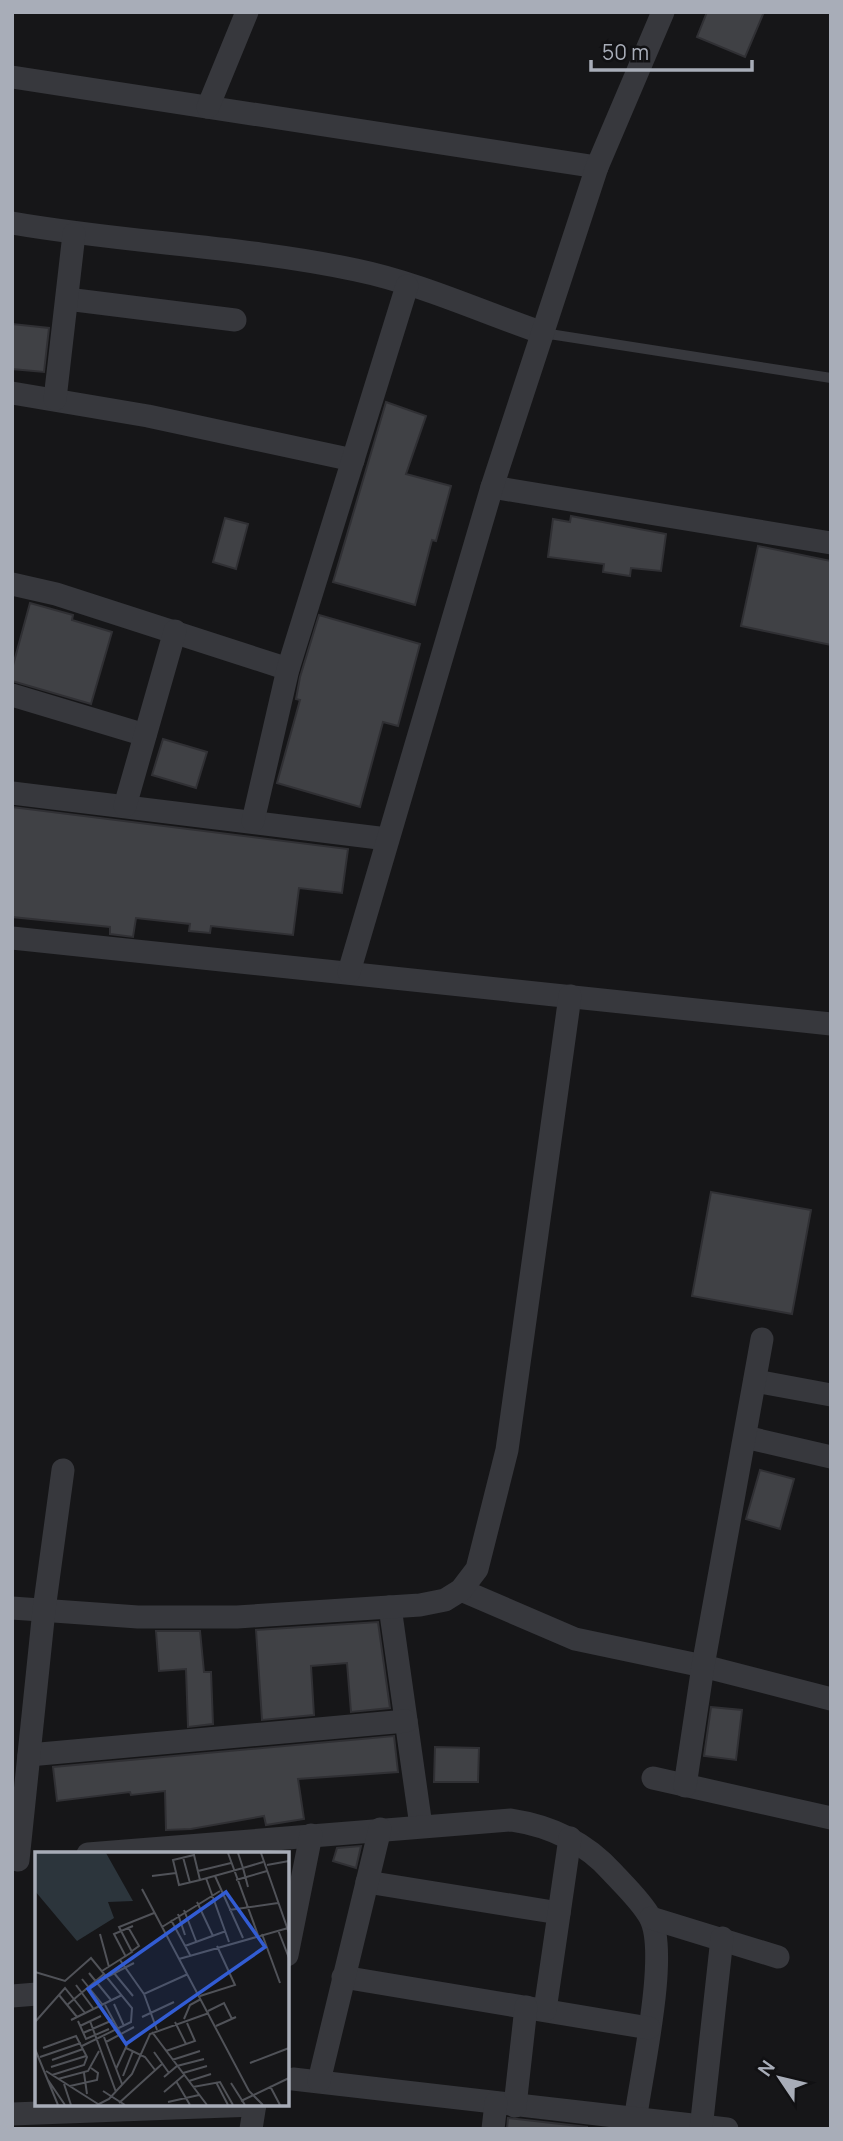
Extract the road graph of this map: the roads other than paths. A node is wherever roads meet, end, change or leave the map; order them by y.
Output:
1 (247, 12) edge
2 (663, 12) edge
3 (12, 76) edge
4 (208, 107) junction
5 (597, 167) junction
6 (12, 223) edge
7 (74, 234) junction
8 (407, 286) junction
9 (66, 299) junction
10 (235, 320) dead end
11 (543, 333) junction
12 (831, 379) edge
13 (12, 393) edge
14 (55, 399) junction
15 (353, 460) junction
16 (492, 487) junction
17 (831, 542) edge
18 (12, 584) edge
19 (175, 631) junction
20 (288, 669) junction
21 (12, 695) edge
22 (145, 735) junction
23 (12, 793) edge
24 (125, 806) junction
25 (253, 821) junction
26 (387, 839) junction
27 (12, 938) edge
28 (349, 972) junction
29 (570, 996) junction
30 (831, 1024) edge
31 (762, 1339) dead end
32 (755, 1381) junction
33 (831, 1395) edge
34 (745, 1437) junction
35 (831, 1457) edge
36 (63, 1470) dead end
37 (461, 1590) junction
38 (390, 1607) junction
39 (12, 1608) edge
40 (44, 1610) junction
41 (703, 1665) junction
42 (831, 1699) edge
43 (406, 1721) junction
44 (29, 1755) junction
45 (653, 1778) dead end
46 (685, 1786) junction
47 (831, 1818) edge
48 (421, 1826) junction
49 (380, 1829) junction
50 (311, 1835) junction
51 (570, 1838) junction
52 (112, 1852) edge
53 (22, 1859) edge
54 (367, 1882) junction
55 (559, 1913) junction
56 (650, 1918) junction
57 (722, 1938) junction
58 (289, 1945) edge
59 (778, 1957) dead end
60 (344, 1978) junction
61 (35, 1994) edge
62 (12, 1996) edge
63 (536, 2009) junction
64 (649, 2028) junction
65 (293, 2079) dead end
66 (319, 2081) junction
67 (506, 2104) junction
68 (228, 2106) edge
69 (255, 2106) edge
70 (12, 2114) edge
71 (634, 2124) edge
72 (701, 2127) edge
73 (251, 2129) edge
74 (493, 2129) edge
75 (727, 2129) edge

1 - 4 street
2 - 5 street
3 - 4 street
4 - 5 street
5 - 11 street
6 - 7 street
7 - 8 street
7 - 9 street
8 - 11 street
8 - 15 street
9 - 10 street
9 - 14 street
11 - 12 lane
11 - 16 street
13 - 14 street
14 - 15 street
15 - 20 street
16 - 17 street
16 - 26 street
18 - 19 street
19 - 20 street
19 - 22 street
20 - 25 street
21 - 22 street
22 - 24 street
23 - 24 street
24 - 25 street
25 - 26 street
26 - 28 street
27 - 28 street
28 - 29 street
29 - 30 street
29 - 37 street
31 - 32 street
32 - 33 street
32 - 34 street
34 - 35 street
34 - 41 street
36 - 40 street
37 - 38 street
37 - 41 street
38 - 40 street
38 - 43 street
39 - 40 street
40 - 44 street
41 - 42 street
41 - 46 street
43 - 44 street
43 - 48 street
44 - 53 street
45 - 46 street
46 - 47 street
48 - 49 street
48 - 51 street
49 - 50 street
49 - 54 street
50 - 52 street
50 - 58 street
51 - 55 street
51 - 56 street
54 - 55 street
54 - 60 street
55 - 63 street
56 - 57 street
56 - 64 street
57 - 59 street
57 - 72 street
60 - 63 street
60 - 66 street
61 - 62 street
63 - 64 street
63 - 67 street
64 - 71 street
65 - 66 street
66 - 67 street
67 - 71 street
67 - 74 street
68 - 70 street
69 - 73 street
71 - 72 street
72 - 75 street

